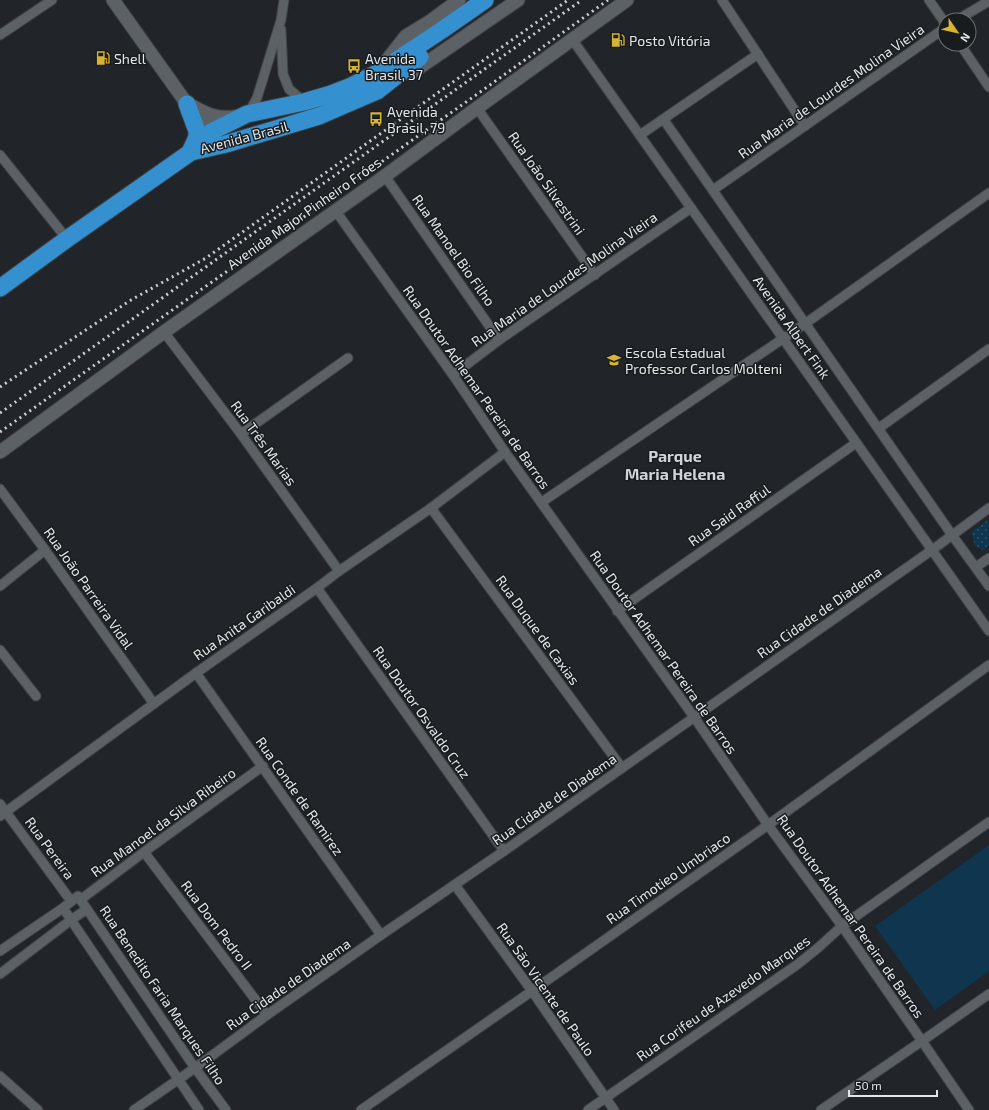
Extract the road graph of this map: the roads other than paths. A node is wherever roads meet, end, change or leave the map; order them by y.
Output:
1 (52, 0) edge
2 (112, 0) edge
3 (284, 0) edge
4 (459, 0) edge
5 (485, 0) edge
6 (496, 0) edge
7 (518, 0) edge
8 (627, 0) edge
9 (722, 0) edge
10 (929, 0) edge
11 (989, 1) edge
12 (937, 12) edge
13 (970, 12) edge
14 (281, 20) junction
15 (444, 33) junction
16 (937, 34) edge
17 (0, 35) edge
18 (572, 39) junction
19 (965, 52) edge
20 (758, 54) junction
21 (377, 73) junction
22 (989, 87) edge
23 (377, 92) junction
24 (304, 102) junction
25 (187, 104) junction
26 (477, 108) junction
27 (247, 114) junction
28 (664, 120) junction
29 (805, 126) junction
30 (211, 132) junction
31 (640, 135) junction
32 (226, 144) junction
33 (190, 152) junction
34 (0, 155) edge
35 (385, 176) junction
36 (713, 190) junction
37 (989, 193) edge
38 (691, 208) junction
39 (335, 210) junction
40 (67, 239) junction
41 (595, 275) junction
42 (0, 288) edge
43 (806, 323) junction
44 (164, 332) junction
45 (782, 338) junction
46 (499, 340) junction
47 (989, 349) edge
48 (348, 358) dead end
49 (453, 375) junction
50 (878, 428) junction
51 (241, 434) junction
52 (856, 442) junction
53 (0, 452) edge
54 (505, 452) junction
55 (0, 490) edge
56 (542, 502) junction
57 (431, 508) junction
58 (989, 508) edge
59 (952, 535) junction
60 (45, 550) junction
61 (932, 550) junction
62 (989, 558) edge
63 (976, 567) junction
64 (339, 571) junction
65 (0, 586) edge
66 (989, 586) edge
67 (317, 588) junction
68 (617, 611) junction
69 (989, 632) edge
70 (0, 650) edge
71 (989, 665) edge
72 (196, 673) junction
73 (36, 696) dead end
74 (154, 704) junction
75 (694, 717) junction
76 (263, 766) junction
77 (622, 768) junction
78 (2, 811) edge
79 (989, 822) edge
80 (768, 825) junction
81 (504, 851) junction
82 (144, 852) junction
83 (455, 885) junction
84 (77, 899) junction
85 (63, 908) junction
86 (87, 909) junction
87 (71, 920) junction
88 (842, 926) junction
89 (381, 935) junction
90 (0, 951) edge
91 (0, 974) edge
92 (532, 991) junction
93 (989, 994) edge
94 (267, 1015) junction
95 (922, 1041) junction
96 (195, 1068) junction
97 (0, 1076) edge
98 (178, 1079) junction
99 (606, 1098) junction
100 (38, 1110) edge
101 (134, 1110) edge
102 (199, 1110) edge
103 (226, 1110) edge
104 (361, 1110) edge
105 (588, 1110) edge
106 (614, 1110) edge
107 (821, 1110) edge
108 (969, 1110) edge

1 - 17 street
2 - 25 street
3 - 14 street
4 - 21 street, Avenida Brasil
5 - 15 highway
6 - 15 highway
7 - 23 street, Avenida Brasil
8 - 18 street, Avenida Major Pinheiro Fróes
9 - 20 street
10 - 12 street
11 - 13 street
14 - 24 street
14 - 27 street
15 - 21 highway, Avenida Brasil
15 - 23 highway, Avenida Brasil
16 - 29 street, Rua Maria de Lourdes Molina Vieira
18 - 26 street, Avenida Major Pinheiro Fróes
18 - 31 street, Avenida Albert Fink
19 - 22 street
20 - 28 street
20 - 29 street
21 - 24 highway, Avenida Brasil
23 - 32 highway, Avenida Brasil
24 - 27 highway, Avenida Brasil
25 - 27 street
25 - 30 street
25 - 33 highway
26 - 35 street, Avenida Major Pinheiro Fróes
26 - 41 street, Rua João Silvestrini
27 - 30 highway, Avenida Brasil
28 - 31 street
28 - 36 street, Avenida Albert Fink
29 - 36 street, Rua Maria de Lourdes Molina Vieira
30 - 32 highway
30 - 33 highway, Avenida Brasil
31 - 38 street, Avenida Albert Fink
32 - 33 highway, Avenida Brasil
33 - 40 highway
34 - 40 street
35 - 39 street, Avenida Major Pinheiro Fróes
35 - 46 street, Rua Manoel Bio Filho
36 - 43 street, Avenida Albert Fink
37 - 43 street
38 - 41 street, Rua Maria de Lourdes Molina Vieira
38 - 45 street, Avenida Albert Fink
39 - 44 street, Avenida Major Pinheiro Fróes
39 - 49 street, Rua Doutor Adhemar Pereira de Barros
40 - 42 highway
41 - 46 street, Rua Maria de Lourdes Molina Vieira
43 - 45 street
43 - 50 street, Avenida Albert Fink
44 - 51 street, Rua Três Marias
44 - 53 street, Avenida Major Pinheiro Fróes
45 - 52 street, Avenida Albert Fink
45 - 56 street
46 - 49 street, Rua Maria de Lourdes Molina Vieira
47 - 50 street
48 - 51 street
49 - 54 street, Rua Doutor Adhemar Pereira de Barros
50 - 59 street, Avenida Albert Fink
51 - 64 street, Rua Três Marias
52 - 61 street, Avenida Albert Fink
52 - 68 street, Rua Said Rafful
54 - 56 street, Rua Doutor Adhemar Pereira de Barros
54 - 57 street, Rua Anita Garibaldi
55 - 60 street, Rua João Parreira Vidal
56 - 68 street, Rua Doutor Adhemar Pereira de Barros
57 - 64 street, Rua Anita Garibaldi
57 - 77 street, Rua Duque de Caxias
58 - 59 street, Rua Cidade de Diadema
59 - 61 street, Rua Cidade de Diadema
59 - 63 street, Avenida Albert Fink
60 - 65 street
60 - 74 street, Rua João Parreira Vidal
61 - 69 street, Avenida Albert Fink
61 - 75 street, Rua Cidade de Diadema
62 - 63 street
63 - 66 street, Avenida Albert Fink
64 - 67 street, Rua Anita Garibaldi
67 - 72 street, Rua Anita Garibaldi
67 - 81 street, Rua Doutor Osvaldo Cruz
68 - 75 street, Rua Doutor Adhemar Pereira de Barros
70 - 73 street
71 - 80 street, Rua Timotieo Umbriaco
72 - 74 street, Rua Anita Garibaldi
72 - 76 street, Rua Conde de Ramirez
74 - 78 street, Rua Anita Garibaldi
75 - 77 street, Rua Cidade de Diadema
75 - 80 street, Rua Doutor Adhemar Pereira de Barros
76 - 82 street, Rua Manoel da Silva Ribeiro
76 - 89 street, Rua Conde de Ramirez
77 - 81 street, Rua Cidade de Diadema
78 - 84 street, Rua Pereira
79 - 88 street, Rua Corifeu de Azevedo Marques
80 - 88 street, Rua Doutor Adhemar Pereira de Barros
80 - 92 street, Rua Timotieo Umbriaco
81 - 83 street, Rua Cidade de Diadema
82 - 84 street, Rua Manoel da Silva Ribeiro
82 - 94 street, Rua Dom Pedro II
83 - 89 street, Rua Cidade de Diadema
83 - 92 street, Rua São Vicente de Paulo
84 - 85 street, Rua Manoel da Silva Ribeiro
84 - 86 street, Rua Benedito Faria Marques Filho
85 - 87 street
85 - 90 street, Rua Manoel da Silva Ribeiro
86 - 87 street
86 - 96 street, Rua Benedito Faria Marques Filho
87 - 91 street
87 - 98 street
88 - 95 street, Rua Doutor Adhemar Pereira de Barros
88 - 99 street, Rua Corifeu de Azevedo Marques
89 - 94 street, Rua Cidade de Diadema
92 - 99 street, Rua São Vicente de Paulo
92 - 104 street, Rua Timotieo Umbriaco
93 - 95 street
94 - 96 street, Rua Cidade de Diadema
95 - 107 street
95 - 108 street, Rua Doutor Adhemar Pereira de Barros
96 - 98 street, Rua Cidade de Diadema
96 - 103 street, Rua Benedito Faria Marques Filho
97 - 100 street
98 - 101 street, Rua Cidade de Diadema
98 - 102 street
99 - 105 street, Rua Corifeu de Azevedo Marques
99 - 106 street, Rua São Vicente de Paulo

